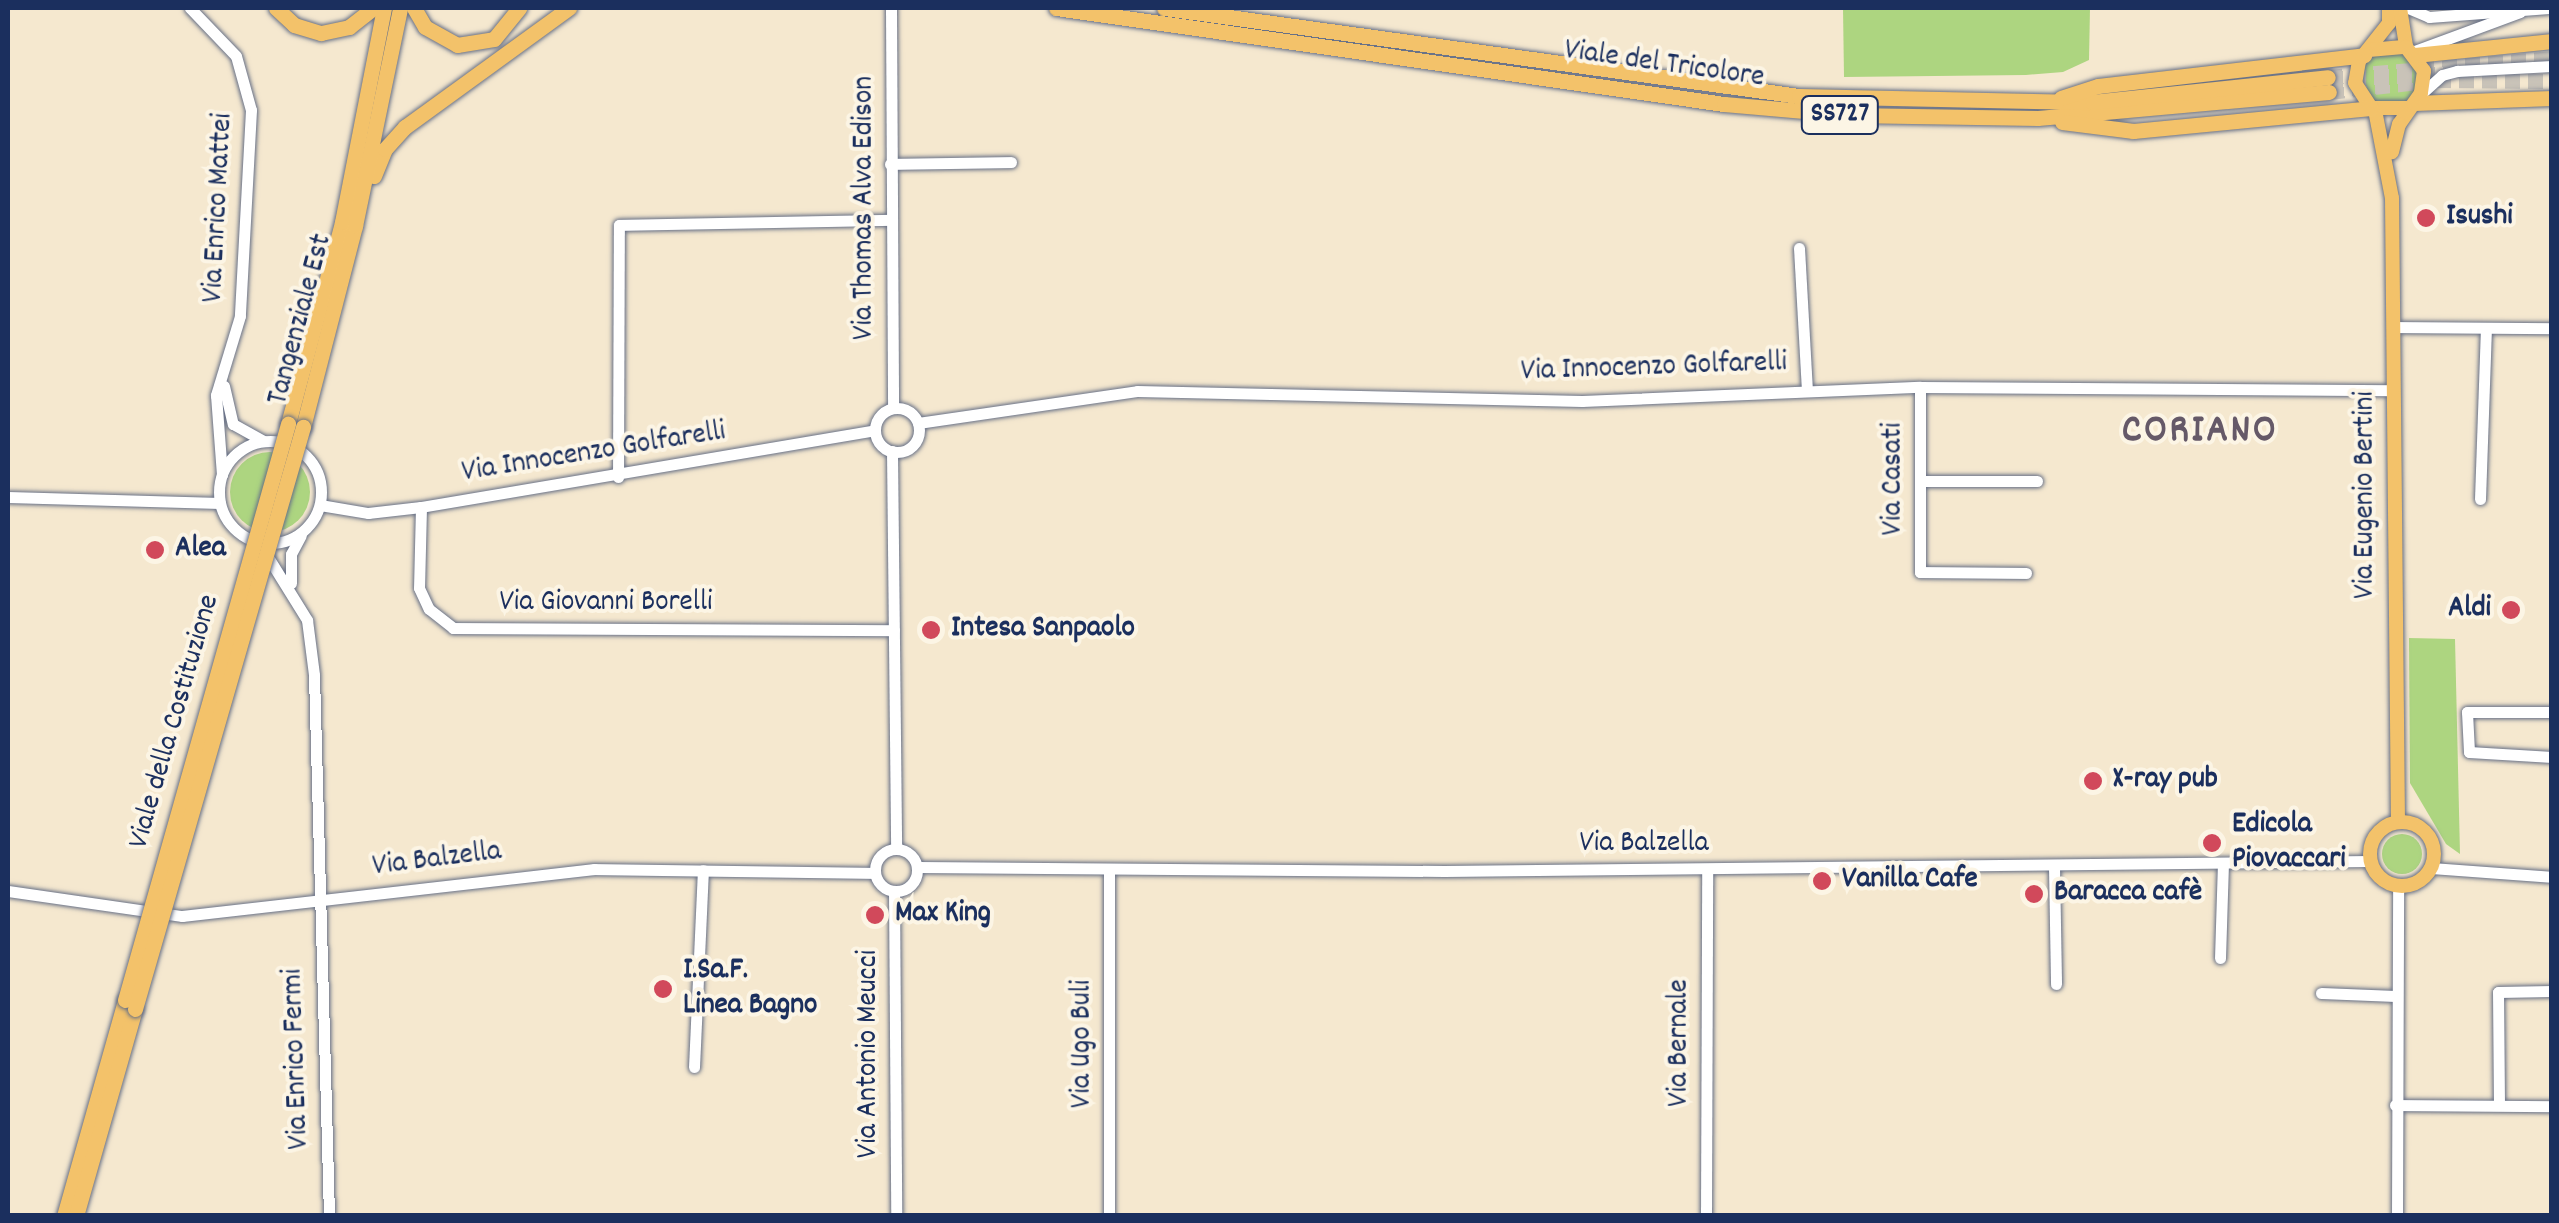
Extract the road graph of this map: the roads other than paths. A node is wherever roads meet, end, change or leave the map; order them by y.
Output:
1 (190, 8) edge
2 (276, 8) edge
3 (373, 8) edge
4 (384, 8) edge
5 (400, 8) edge
6 (414, 8) edge
7 (519, 8) edge
8 (569, 8) edge
9 (891, 8) edge
10 (1056, 8) edge
11 (1164, 8) edge
12 (2390, 8) edge
13 (2400, 8) edge
14 (2408, 8) edge
15 (2549, 8) edge
16 (2524, 10) junction
17 (1326, 39) junction
18 (2552, 41) edge
19 (1355, 42) junction
20 (2411, 51) junction
21 (2367, 52) junction
22 (2552, 66) edge
23 (2552, 98) edge
24 (2046, 102) junction
25 (2414, 103) junction
26 (2373, 109) junction
27 (2038, 118) junction
28 (1010, 162) dead end
29 (890, 164) junction
30 (2390, 168) junction
31 (889, 220) junction
32 (355, 226) junction
33 (1799, 248) dead end
34 (2394, 327) junction
35 (2486, 328) junction
36 (2552, 328) edge
37 (225, 371) junction
38 (1920, 387) junction
39 (1807, 389) junction
40 (2394, 390) junction
41 (893, 408) junction
42 (918, 423) junction
43 (296, 426) junction
44 (875, 430) junction
45 (264, 440) junction
46 (892, 451) junction
47 (222, 474) junction
48 (618, 477) junction
49 (1920, 481) junction
50 (2037, 481) dead end
51 (8, 497) edge
52 (2480, 499) dead end
53 (220, 503) junction
54 (320, 505) junction
55 (421, 507) junction
56 (303, 531) junction
57 (258, 542) junction
58 (2026, 573) dead end
59 (292, 587) junction
60 (894, 630) junction
61 (2552, 712) edge
62 (2552, 756) edge
63 (2398, 822) junction
64 (896, 848) junction
65 (2370, 861) junction
66 (2222, 865) junction
67 (2054, 867) junction
68 (918, 868) junction
69 (2430, 868) junction
70 (703, 870) junction
71 (1707, 870) junction
72 (1109, 872) junction
73 (875, 873) junction
74 (2552, 876) edge
75 (2398, 886) junction
76 (8, 891) edge
77 (894, 891) junction
78 (316, 900) junction
79 (2220, 958) dead end
80 (2056, 984) dead end
81 (2552, 992) edge
82 (2321, 993) dead end
83 (2396, 996) junction
84 (130, 1004) junction
85 (694, 1067) dead end
86 (2498, 1105) junction
87 (2394, 1106) junction
88 (2552, 1106) edge
89 (64, 1216) edge
90 (76, 1216) edge
91 (328, 1216) edge
92 (896, 1216) edge
93 (1109, 1216) edge
94 (1706, 1216) edge
95 (2397, 1216) edge

1 - 37 street, Via Enrico Mattei
2 - 3 highway
4 - 43 highway, Viale della Costituzione
5 - 32 highway
6 - 7 highway
8 - 32 highway
9 - 29 street, Via Thomas Alva Edison
10 - 17 highway, Viale del Tricolore / SS727
11 - 17 highway, Viale del Tricolore / SS727
12 - 21 main road, Via Eugenio Bertini
13 - 20 main road, Via Eugenio Bertini
14 - 16 street
15 - 16 street
16 - 20 street
17 - 19 highway, Viale del Tricolore / SS727
18 - 20 highway
19 - 24 highway, Viale del Tricolore / SS727
19 - 27 highway, Viale del Tricolore / SS727
20 - 21 main road
20 - 25 main road, Via Eugenio Bertini
21 - 24 highway
21 - 26 main road, Via Eugenio Bertini
22 - 25 street
23 - 25 highway
24 - 27 highway, Viale del Tricolore / SS727
25 - 26 main road
25 - 30 main road, Via Eugenio Bertini
26 - 27 highway
26 - 30 main road, Via Eugenio Bertini
28 - 29 street
29 - 31 street, Via Thomas Alva Edison
30 - 34 main road, Via Eugenio Bertini
31 - 41 street, Via Thomas Alva Edison
31 - 48 street
32 - 43 highway, Tangenziale Est
33 - 39 street
34 - 35 street
34 - 40 main road, Via Eugenio Bertini
35 - 36 street
35 - 52 street
37 - 45 street, Via Enrico Mattei
37 - 47 street, Via Enrico Mattei
38 - 39 street, Via Innocenzo Golfarelli
38 - 40 street, Via Innocenzo Golfarelli
38 - 49 street, Via Casati
39 - 42 street, Via Innocenzo Golfarelli
40 - 63 main road, Via Eugenio Bertini
41 - 42 street
41 - 44 street
42 - 46 street
43 - 84 highway, Viale della Costituzione, bridge
44 - 46 street
44 - 48 street, Via Innocenzo Golfarelli
45 - 47 street
45 - 54 street
46 - 60 street
47 - 53 street
48 - 55 street, Via Innocenzo Golfarelli
49 - 50 street
49 - 58 street, Via Casati
51 - 53 street
53 - 57 street
54 - 55 street, Via Innocenzo Golfarelli
54 - 56 street
55 - 60 street, Via Giovanni Borelli
56 - 57 street
56 - 59 street
57 - 59 street
59 - 78 street, Via Enrico Fermi
60 - 64 street
61 - 62 street
63 - 65 main road
63 - 69 main road
64 - 68 street
64 - 73 street
65 - 66 street, Via Balzella
65 - 75 main road
66 - 67 street, Via Balzella
66 - 79 street
67 - 71 street, Via Balzella
67 - 80 street
68 - 72 street, Via Balzella
68 - 77 street
69 - 74 street
69 - 75 main road
70 - 73 street, Via Balzella
70 - 78 street, Via Balzella
70 - 85 street
71 - 72 street, Via Balzella
71 - 94 street, Via Bernale
72 - 93 street, Via Ugo Buli
73 - 77 street
75 - 83 street
76 - 78 street, Via Balzella
77 - 92 street, Via Antonio Meucci
78 - 91 street, Via Enrico Fermi
81 - 86 street
82 - 83 street
83 - 87 street
84 - 89 highway, Viale della Costituzione
84 - 90 highway, Viale della Costituzione
86 - 87 street
86 - 88 street
87 - 95 street

